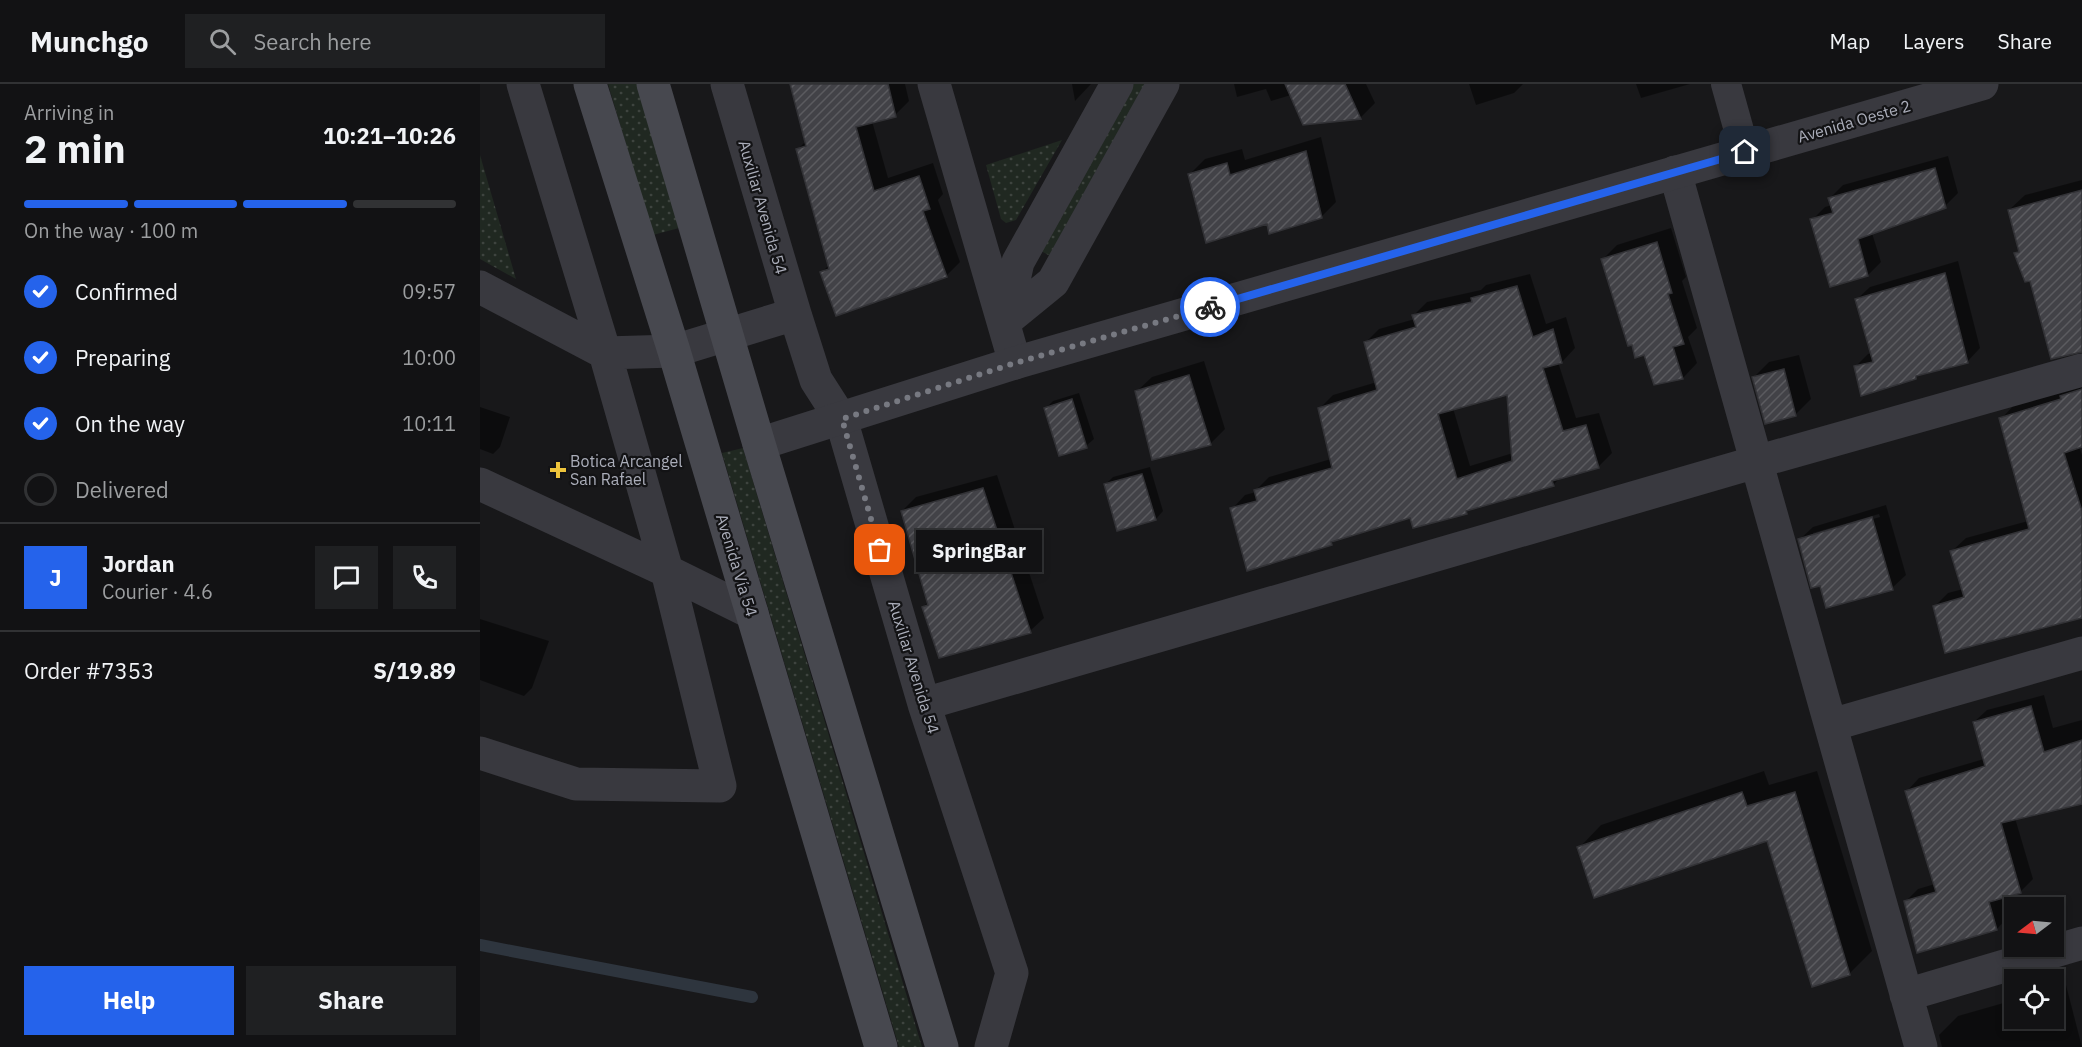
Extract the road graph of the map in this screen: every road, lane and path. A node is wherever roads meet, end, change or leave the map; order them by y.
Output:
1 (524, 84) edge
2 (590, 84) edge
3 (653, 84) edge
4 (728, 84) edge
5 (934, 84) edge
6 (1117, 84) edge
7 (1163, 84) edge
8 (1726, 84) edge
9 (1982, 84) edge
10 (1745, 152) junction
11 (1676, 172) junction
12 (480, 287) edge
13 (795, 314) junction
14 (1004, 322) junction
15 (727, 335) junction
16 (674, 351) junction
17 (605, 353) junction
18 (1015, 363) junction
19 (2082, 370) edge
20 (842, 419) junction
21 (759, 444) junction
22 (1756, 462) junction
23 (480, 484) edge
24 (667, 571) junction
25 (752, 612) junction
26 (2082, 653) edge
27 (924, 704) junction
28 (1831, 725) junction
29 (480, 753) edge
30 (2082, 943) edge
31 (1906, 995) junction
32 (881, 1047) edge
33 (942, 1047) edge
34 (991, 1047) edge
35 (1921, 1047) edge

1 - 17 street
2 - 16 main road, Avenida Vía 54
3 - 15 main road
4 - 13 street, Auxiliar Avenida 54
5 - 14 street
6 - 14 street
7 - 14 street
8 - 10 street
9 - 10 street, Avenida Oeste 2
10 - 11 street, Avenida Oeste 2
11 - 18 street, Avenida Oeste 2
11 - 22 street
12 - 17 street
13 - 15 street
13 - 20 street, Auxiliar Avenida 54
14 - 18 street
15 - 16 street
15 - 21 main road
16 - 17 street
16 - 25 main road, Avenida Vía 54
17 - 24 street
18 - 20 street, Avenida Oeste 2
19 - 22 street
20 - 21 street, Avenida Oeste 2
20 - 27 street, Auxiliar Avenida 54
21 - 33 main road
22 - 27 street
22 - 28 street
23 - 24 street
24 - 25 street
24 - 29 street
25 - 32 main road, Avenida Vía 54
26 - 28 street
27 - 34 street, Auxiliar Avenida 54
28 - 31 street
30 - 31 street
31 - 35 street

